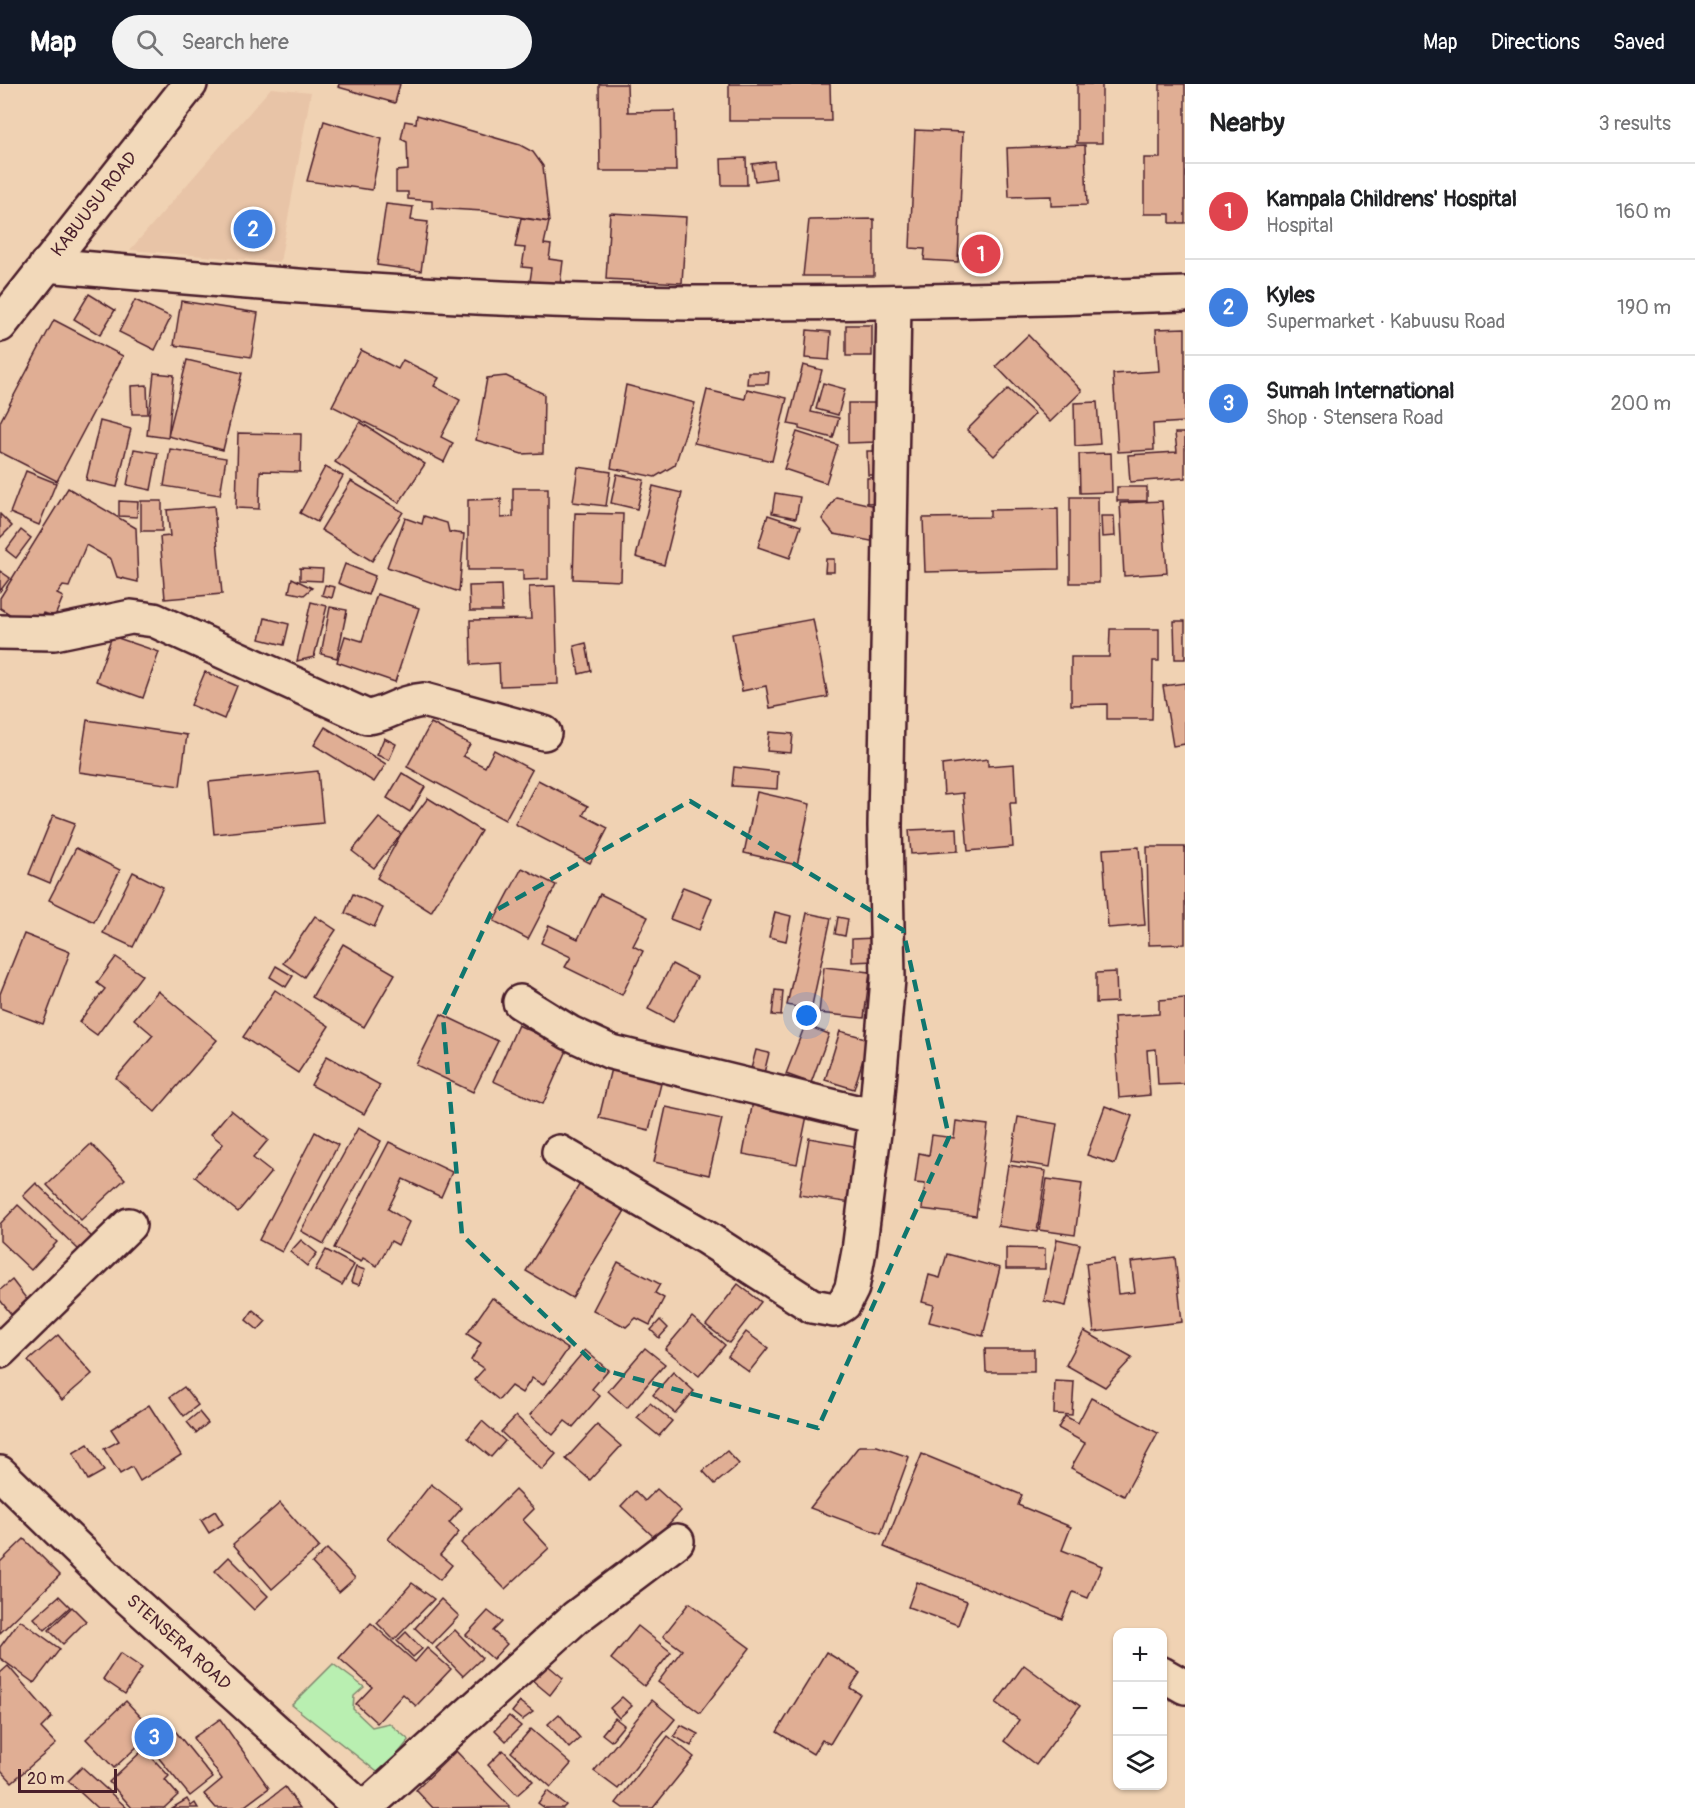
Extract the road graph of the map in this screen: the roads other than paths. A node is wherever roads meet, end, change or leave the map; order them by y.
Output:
1 (190, 84) edge
2 (46, 266) junction
3 (1185, 294) edge
4 (894, 302) junction
5 (0, 325) edge
6 (0, 632) edge
7 (544, 733) dead end
8 (520, 1002) dead end
9 (876, 1117) junction
10 (559, 1152) dead end
11 (129, 1225) dead end
12 (0, 1351) edge
13 (0, 1473) edge
14 (677, 1541) dead end
15 (1167, 1677) edge
16 (1185, 1687) edge
17 (361, 1808) edge
18 (365, 1808) edge

1 - 2 street, KABUUSU ROAD
2 - 4 street
2 - 5 street, KABUUSU ROAD
3 - 4 street
4 - 9 street
6 - 7 street
8 - 9 street
9 - 10 street
11 - 12 street
13 - 17 street, STENSERA ROAD
14 - 18 street
15 - 16 street

